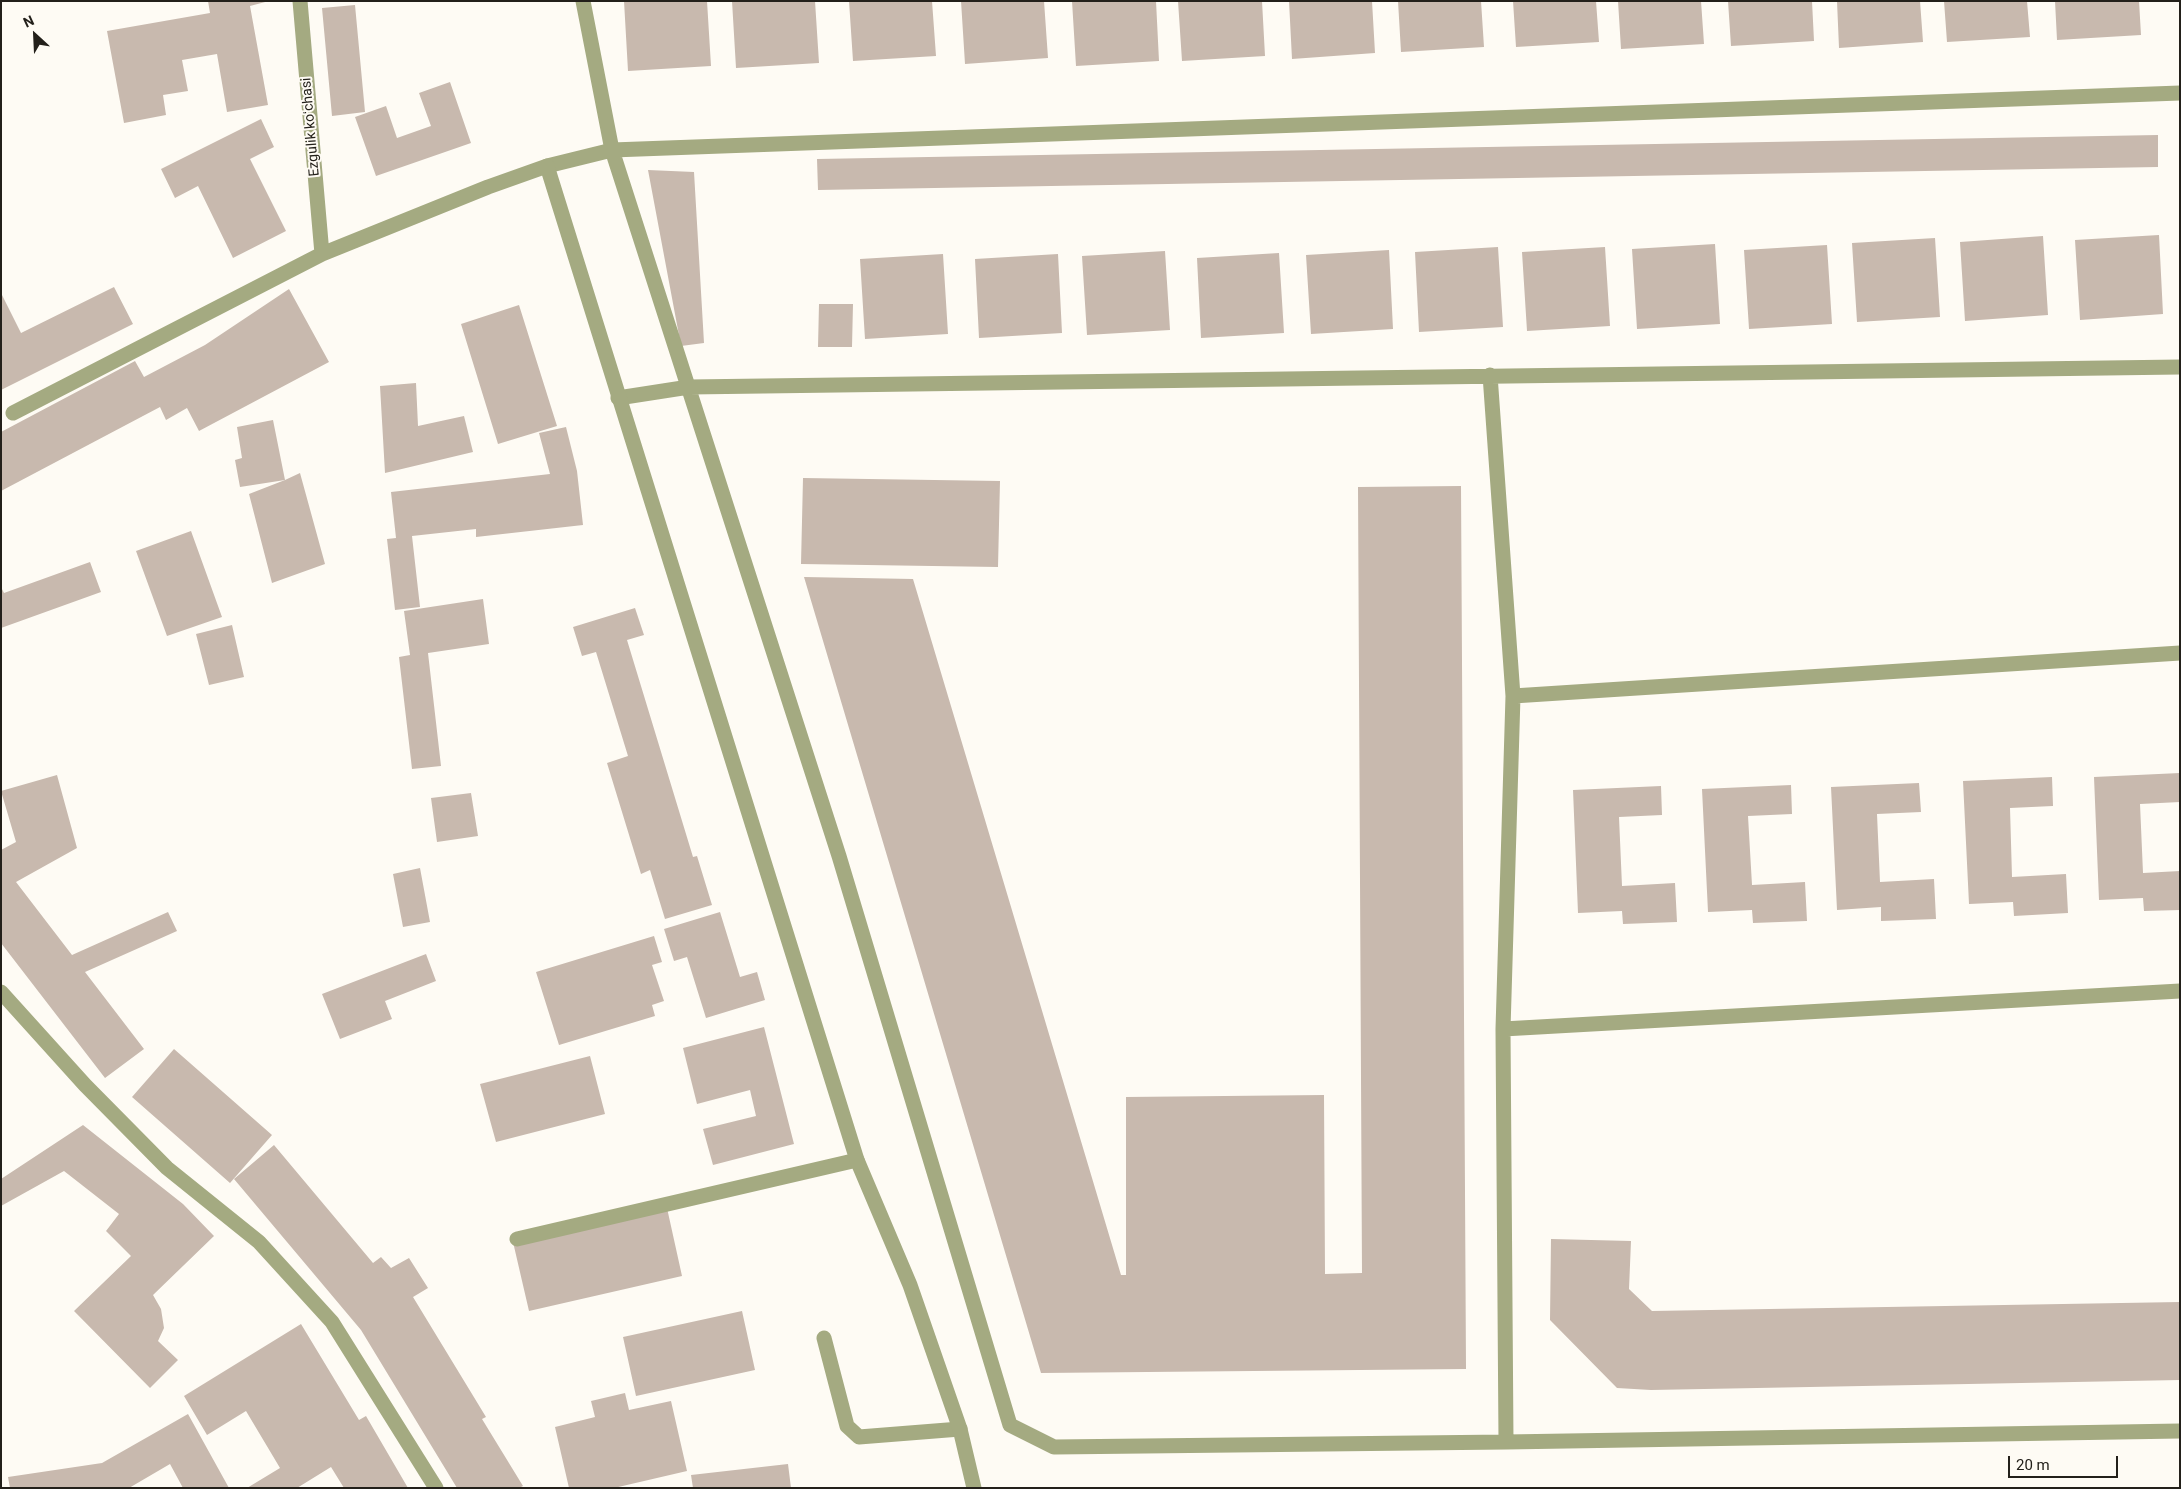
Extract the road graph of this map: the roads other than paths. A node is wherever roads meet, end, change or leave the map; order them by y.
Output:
1 (300, 1) edge
2 (583, 1) edge
3 (2180, 93) edge
4 (612, 150) junction
5 (547, 166) junction
6 (322, 254) junction
7 (2180, 366) edge
8 (1490, 375) junction
9 (689, 387) junction
10 (618, 398) junction
11 (13, 413) dead end
12 (2180, 653) edge
13 (1513, 696) junction
14 (2180, 991) edge
15 (1, 992) edge
16 (1503, 1029) junction
17 (857, 1160) junction
18 (517, 1239) dead end
19 (824, 1338) dead end
20 (960, 1429) junction
21 (2180, 1431) edge
22 (1506, 1442) junction
23 (436, 1488) edge
24 (974, 1488) edge

1 - 6 street, Ezgulik koʻchasi
2 - 4 street
3 - 4 street
4 - 5 street
4 - 9 street
5 - 6 street
5 - 10 street
6 - 11 street
7 - 8 street
8 - 9 street
8 - 13 street
9 - 10 street
9 - 22 street
10 - 17 street
12 - 13 street
13 - 16 street
14 - 16 street
15 - 23 street
16 - 22 street
17 - 18 street
17 - 20 street
19 - 20 street
20 - 24 street
21 - 22 street

